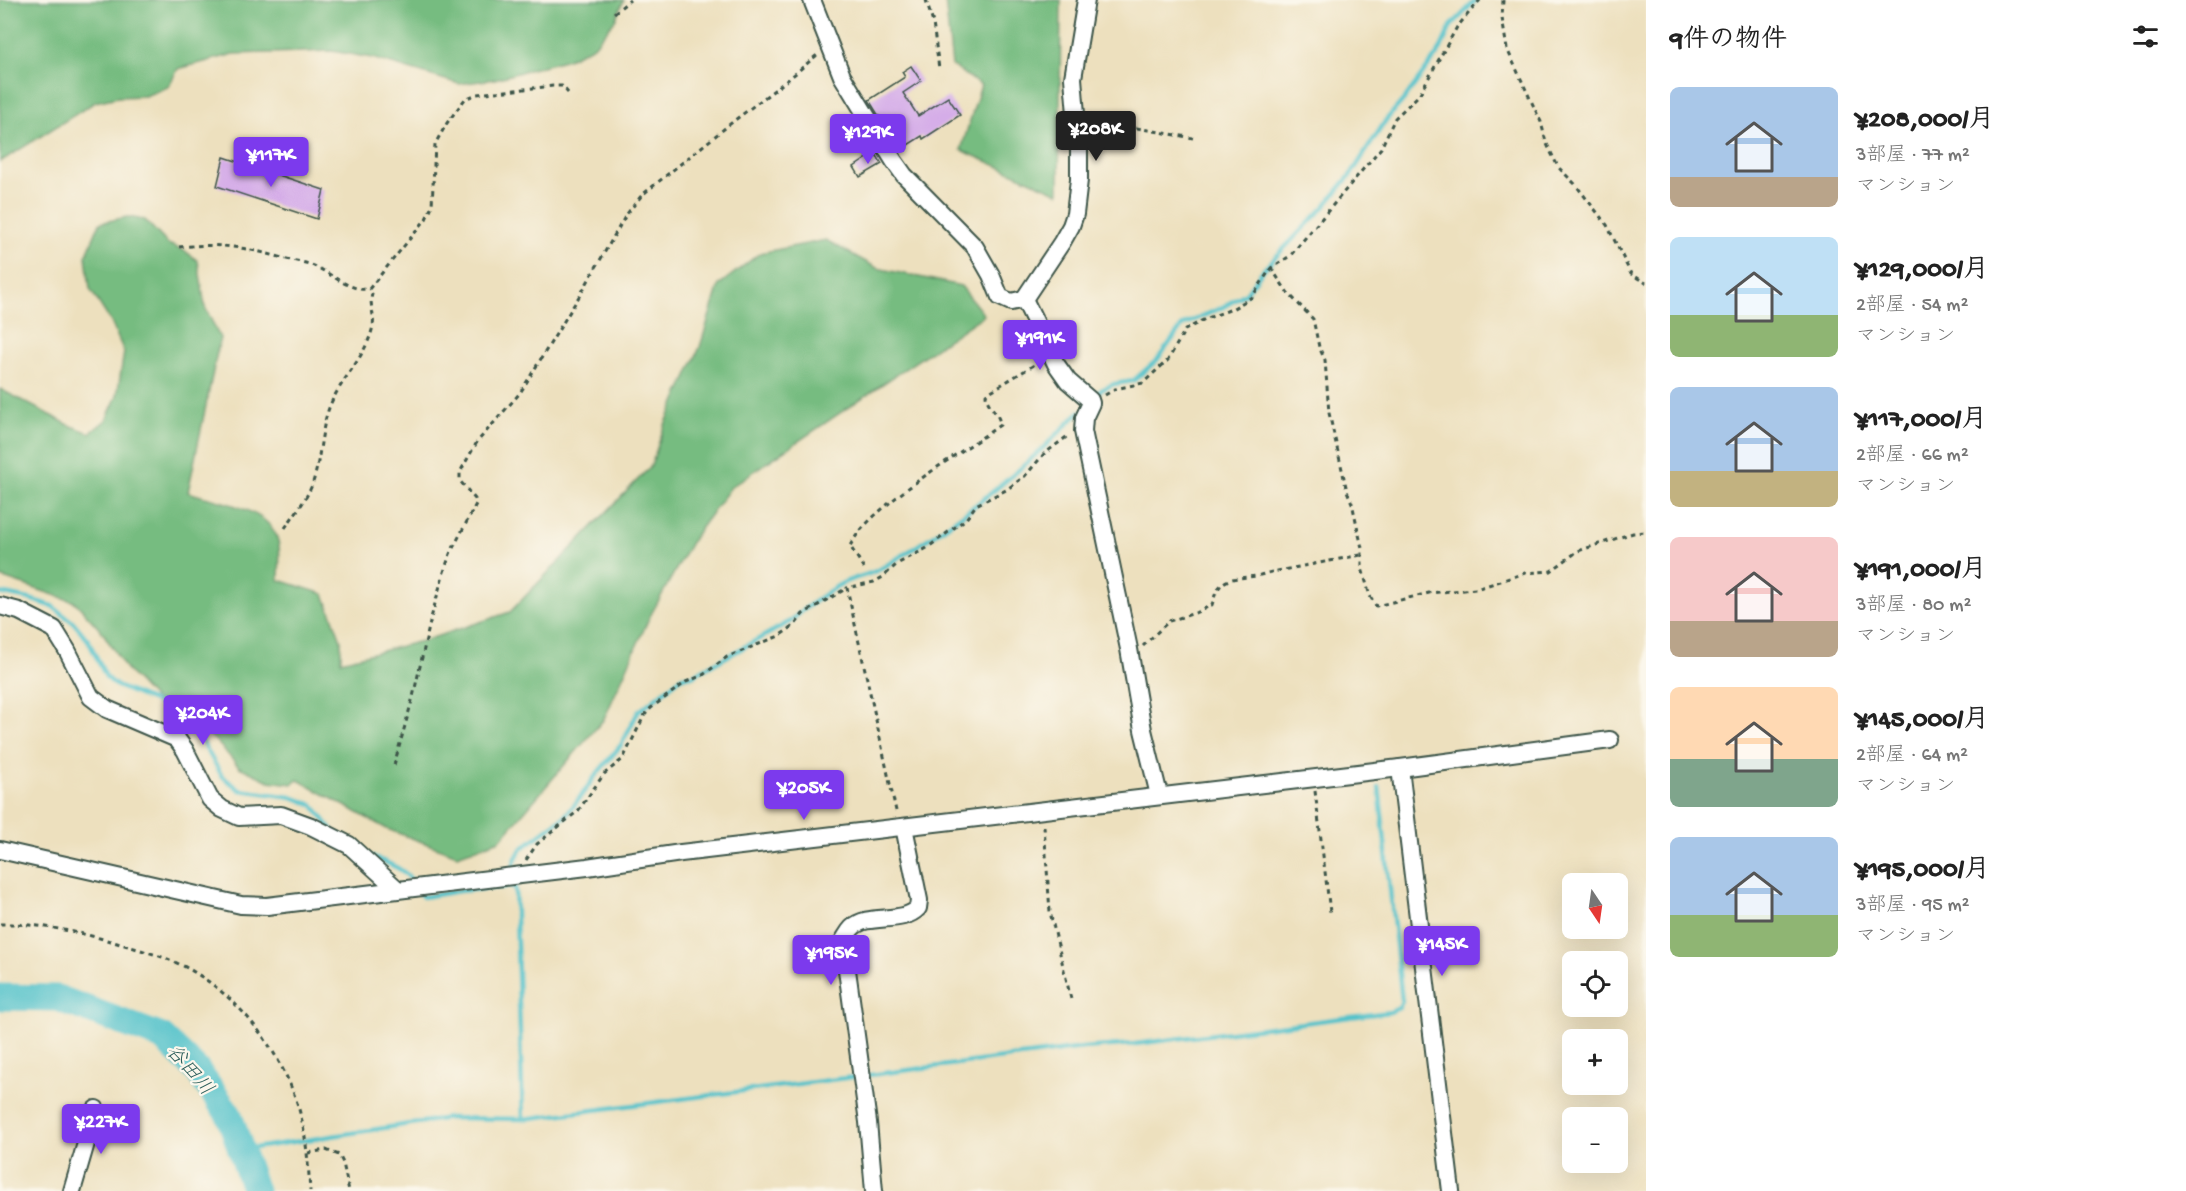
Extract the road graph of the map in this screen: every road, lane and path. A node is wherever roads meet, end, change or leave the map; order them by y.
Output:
1 (630, 0) edge
2 (812, 0) edge
3 (926, 0) edge
4 (1086, 0) edge
5 (1480, 0) edge
6 (1503, 0) edge
7 (614, 13) dead end
8 (830, 44) junction
9 (939, 69) dead end
10 (570, 94) dead end
11 (1075, 118) junction
12 (1193, 138) dead end
13 (179, 248) dead end
14 (1271, 268) junction
15 (1646, 283) edge
16 (369, 289) junction
17 (1024, 299) junction
18 (1051, 355) junction
19 (1091, 403) junction
20 (1082, 426) junction
21 (285, 528) dead end
22 (1646, 532) edge
23 (1362, 555) junction
24 (864, 568) dead end
25 (847, 588) junction
26 (0, 606) edge
27 (1129, 649) junction
28 (1610, 740) dead end
29 (394, 765) dead end
30 (1400, 768) junction
31 (1313, 778) junction
32 (1159, 795) junction
33 (1042, 809) junction
34 (904, 827) junction
35 (0, 850) edge
36 (524, 874) junction
37 (397, 889) junction
38 (1330, 912) dead end
39 (0, 924) edge
40 (1071, 999) dead end
41 (96, 1109) dead end
42 (308, 1153) junction
43 (72, 1191) edge
44 (310, 1191) edge
45 (349, 1191) edge
46 (874, 1191) edge
47 (1451, 1191) edge

1 - 7 path
2 - 8 street
3 - 9 path
4 - 11 street
5 - 14 path
6 - 15 path
8 - 17 street
8 - 29 path
10 - 16 path
11 - 12 path
11 - 17 street
13 - 16 path
14 - 19 path
14 - 23 path
16 - 21 path
17 - 18 street
18 - 19 street
18 - 24 path
19 - 20 street
20 - 25 path
20 - 27 street
22 - 23 path
23 - 27 path
25 - 34 path
25 - 36 path
26 - 37 street
27 - 32 street
28 - 30 street
30 - 31 street
30 - 47 street
31 - 32 street
31 - 38 path
32 - 33 street
33 - 34 street
33 - 40 path
34 - 36 street
34 - 46 street
35 - 37 street
36 - 37 street
39 - 42 path
41 - 43 street
42 - 44 path
42 - 45 path

